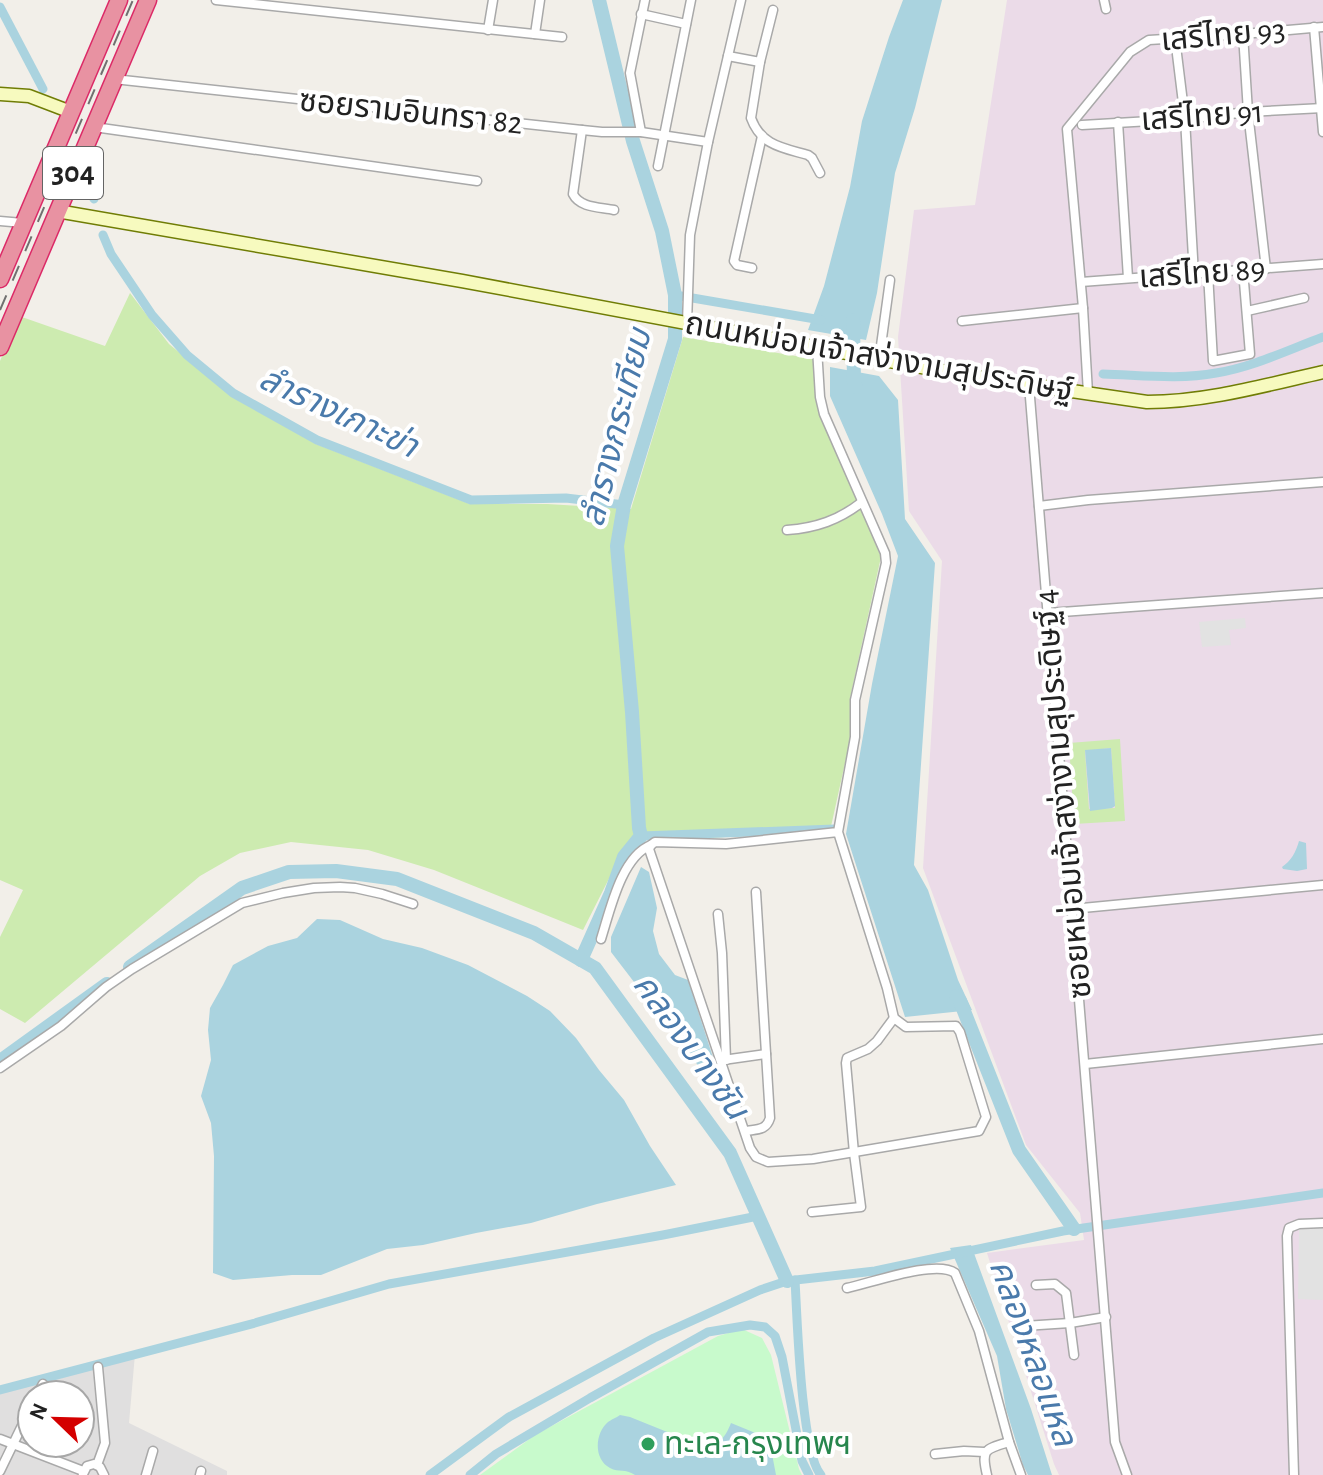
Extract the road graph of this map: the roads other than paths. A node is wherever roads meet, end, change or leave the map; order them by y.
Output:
1 (119, 0) edge
2 (148, 0) edge
3 (216, 0) edge
4 (301, 0) edge
5 (493, 0) edge
6 (540, 0) edge
7 (645, 0) edge
8 (691, 0) edge
9 (741, 0) edge
10 (295, 10) junction
11 (773, 10) dead end
12 (641, 14) junction
13 (686, 24) junction
14 (1319, 27) edge
15 (488, 30) junction
16 (535, 34) junction
17 (1243, 34) junction
18 (562, 37) dead end
19 (1175, 38) junction
20 (728, 56) junction
21 (760, 62) junction
22 (114, 79) junction
23 (0, 94) edge
24 (1322, 108) edge
25 (71, 112) junction
26 (1248, 112) junction
27 (1185, 119) junction
28 (1118, 122) junction
29 (1082, 125) dead end
30 (93, 127) junction
31 (582, 130) junction
32 (641, 132) junction
33 (1323, 132) edge
34 (663, 135) junction
35 (762, 136) junction
36 (708, 142) junction
37 (658, 166) dead end
38 (820, 173) dead end
39 (477, 181) dead end
40 (614, 210) dead end
41 (57, 211) junction
42 (0, 221) edge
43 (24, 223) junction
44 (1323, 264) edge
45 (752, 268) dead end
46 (1266, 269) junction
47 (1243, 270) junction
48 (2, 271) edge
49 (1208, 273) junction
50 (1194, 275) junction
51 (1128, 278) junction
52 (890, 280) dead end
53 (1081, 282) junction
54 (1304, 298) dead end
55 (1083, 308) junction
56 (1247, 311) junction
57 (962, 321) dead end
58 (684, 323) junction
59 (0, 347) edge
60 (823, 349) junction
61 (875, 359) junction
62 (1323, 372) edge
63 (1029, 385) junction
64 (1088, 393) junction
65 (1323, 482) edge
66 (862, 502) junction
67 (1039, 506) junction
68 (787, 530) dead end
69 (1323, 593) edge
70 (1048, 613) junction
71 (838, 832) junction
72 (651, 845) junction
73 (1323, 885) edge
74 (756, 892) dead end
75 (413, 904) dead end
76 (1072, 909) junction
77 (718, 914) dead end
78 (601, 939) dead end
79 (894, 1018) junction
80 (1323, 1039) edge
81 (766, 1054) junction
82 (724, 1060) junction
83 (1085, 1064) junction
84 (0, 1068) edge
85 (745, 1131) junction
86 (854, 1153) junction
87 (812, 1212) dead end
88 (1323, 1223) edge
89 (1036, 1285) dead end
90 (847, 1288) dead end
91 (1106, 1317) junction
92 (1070, 1323) junction
93 (1024, 1326) dead end
94 (1074, 1355) dead end
95 (98, 1367) dead end
96 (16, 1438) edge
97 (0, 1439) edge
98 (1009, 1442) junction
99 (13, 1444) junction
100 (153, 1451) dead end
101 (984, 1452) junction
102 (935, 1454) dead end
103 (61, 1463) junction
104 (97, 1465) junction
105 (0, 1471) edge
106 (83, 1473) edge
107 (55, 1475) edge
108 (104, 1475) edge
109 (146, 1475) edge
110 (987, 1475) edge
111 (1021, 1475) edge
112 (1127, 1475) edge
113 (1294, 1475) edge

1 - 25 highway, 304
2 - 22 highway, 304
3 - 10 street
4 - 10 street
5 - 15 street
6 - 16 street
7 - 12 street
8 - 13 street
9 - 20 street
10 - 15 street
11 - 21 street
12 - 13 street
12 - 32 street
13 - 34 street
14 - 17 street, เสรีไทย 93
14 - 24 street
15 - 16 street
16 - 18 street
17 - 19 street, เสรีไทย 93
17 - 26 street
19 - 27 street
19 - 53 street, เสรีไทย 93
20 - 21 street
20 - 36 street
21 - 35 street
22 - 30 highway, 304
22 - 31 street, ซอยรามอินทรา 82
23 - 25 street
24 - 26 street, เสรีไทย 91
24 - 33 street
25 - 43 highway, 304
26 - 27 street, เสรีไทย 91
26 - 46 street
27 - 28 street, เสรีไทย 91
27 - 50 street
28 - 29 street, เสรีไทย 91
28 - 51 street
30 - 39 street
30 - 41 highway, 304
31 - 32 street, ซอยรามอินทรา 82
31 - 40 street
32 - 34 street, ซอยรามอินทรา 82
34 - 36 street, ซอยรามอินทรา 82
34 - 37 street
35 - 38 street
35 - 45 street
36 - 58 street
41 - 58 street, ถนนหม่อมเจ้าสง่างามสุประดิษฐ์
41 - 59 highway, 304
42 - 43 street
43 - 48 highway, 304
44 - 46 street, เสรีไทย 89
46 - 47 street, เสรีไทย 89
47 - 49 street, เสรีไทย 89
47 - 56 street
49 - 50 street, เสรีไทย 89
49 - 56 street
50 - 51 street, เสรีไทย 89
51 - 53 street, เสรีไทย 89
52 - 61 street
53 - 55 street
54 - 56 street
55 - 57 street
55 - 64 street
58 - 60 street, ถนนหม่อมเจ้าสง่างามสุประดิษฐ์
60 - 61 street, ถนนหม่อมเจ้าสง่างามสุประดิษฐ์
60 - 66 street
61 - 63 street, ถนนหม่อมเจ้าสง่างามสุประดิษฐ์
62 - 64 street, ถนนหม่อมเจ้าสง่างามสุประดิษฐ์
63 - 64 street, ถนนหม่อมเจ้าสง่างามสุประดิษฐ์
63 - 67 street, ซอยหม่อมเจ้าสง่างามสุประดิษฐ์ 4
65 - 67 street
66 - 68 street
66 - 71 street
67 - 70 street, ซอยหม่อมเจ้าสง่างามสุประดิษฐ์ 4
69 - 70 street
70 - 76 street, ซอยหม่อมเจ้าสง่างามสุประดิษฐ์ 4
71 - 72 street
71 - 79 street
72 - 78 street
72 - 82 street
73 - 76 street
74 - 81 street
75 - 84 street
76 - 83 street, ซอยหม่อมเจ้าสง่างามสุประดิษฐ์ 4
77 - 82 street
79 - 86 street
79 - 86 street
80 - 83 street
81 - 82 street
81 - 85 street
82 - 85 street
83 - 91 street, ซอยหม่อมเจ้าสง่างามสุประดิษฐ์ 4
85 - 86 street
86 - 87 street
88 - 113 street
89 - 92 street
90 - 98 street
91 - 92 street
91 - 112 street, ซอยหม่อมเจ้าสง่างามสุประดิษฐ์ 4
92 - 93 street
92 - 94 street
95 - 104 street
96 - 99 street
97 - 99 street
98 - 101 street
98 - 111 street
99 - 103 street
99 - 105 street
100 - 109 street
101 - 102 street
101 - 110 street
103 - 106 street
103 - 107 street
104 - 106 street
104 - 108 street

